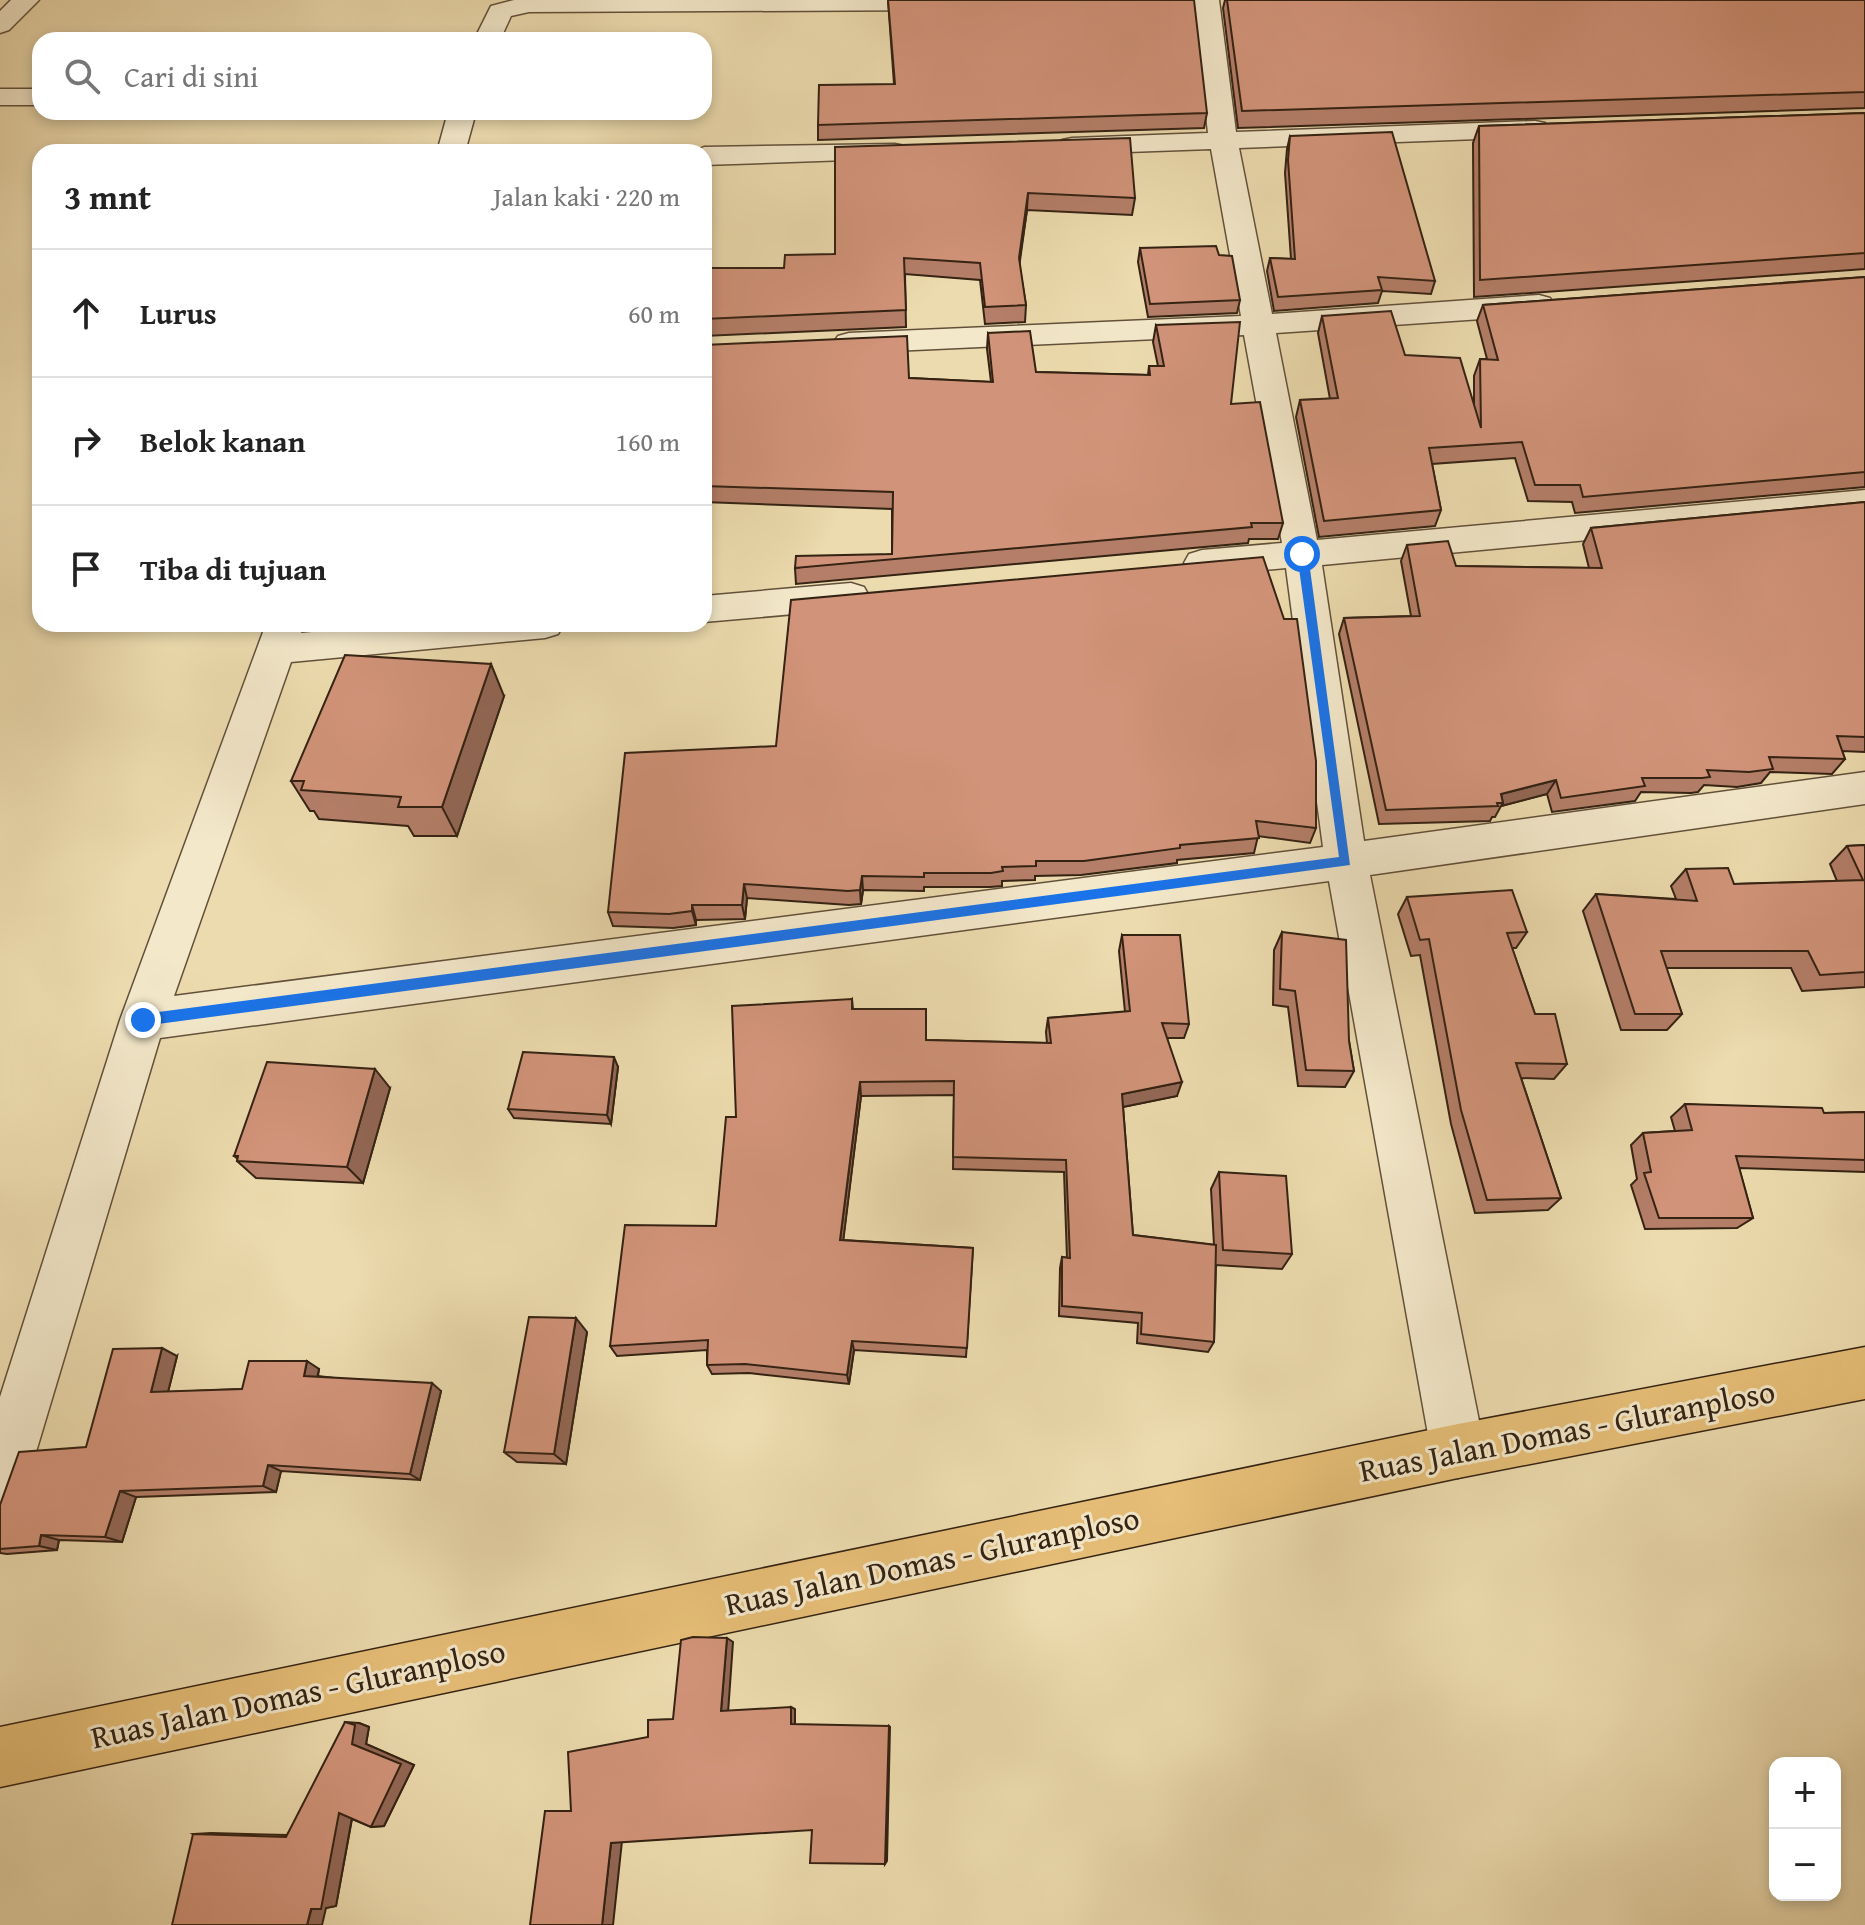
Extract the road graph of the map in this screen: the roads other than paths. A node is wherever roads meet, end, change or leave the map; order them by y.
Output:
1 (26, 0) edge
2 (1175, 0) edge
3 (1206, 0) edge
4 (1216, 0) edge
5 (970, 2) edge
6 (0, 25) edge
7 (491, 32) edge
8 (0, 97) edge
9 (32, 97) edge
10 (460, 120) edge
11 (1567, 128) edge
12 (1223, 140) junction
13 (453, 144) edge
14 (1049, 147) edge
15 (922, 151) edge
16 (712, 156) edge
17 (1569, 302) edge
18 (1258, 325) junction
19 (815, 344) edge
20 (1865, 502) edge
21 (1302, 554) junction
22 (1176, 566) edge
23 (877, 593) edge
24 (712, 608) edge
25 (370, 632) edge
26 (282, 636) edge
27 (1865, 788) edge
28 (1346, 861) junction
29 (143, 1020) junction
30 (1865, 1373) edge
31 (1458, 1451) junction
32 (0, 1482) edge
33 (0, 1757) edge

1 - 6 street
2 - 3 street
3 - 4 street
3 - 12 street
5 - 7 street
8 - 9 street
10 - 13 street
11 - 12 street
12 - 14 street
12 - 18 street
15 - 16 street
17 - 18 street
18 - 19 street
18 - 21 street
20 - 21 street
21 - 22 street
21 - 28 street
23 - 24 street
25 - 26 street
26 - 29 street
27 - 28 street
28 - 29 street
28 - 31 street
29 - 32 street
30 - 31 main road, Ruas Jalan Domas - Gluranploso
31 - 33 main road, Ruas Jalan Domas - Gluranploso

